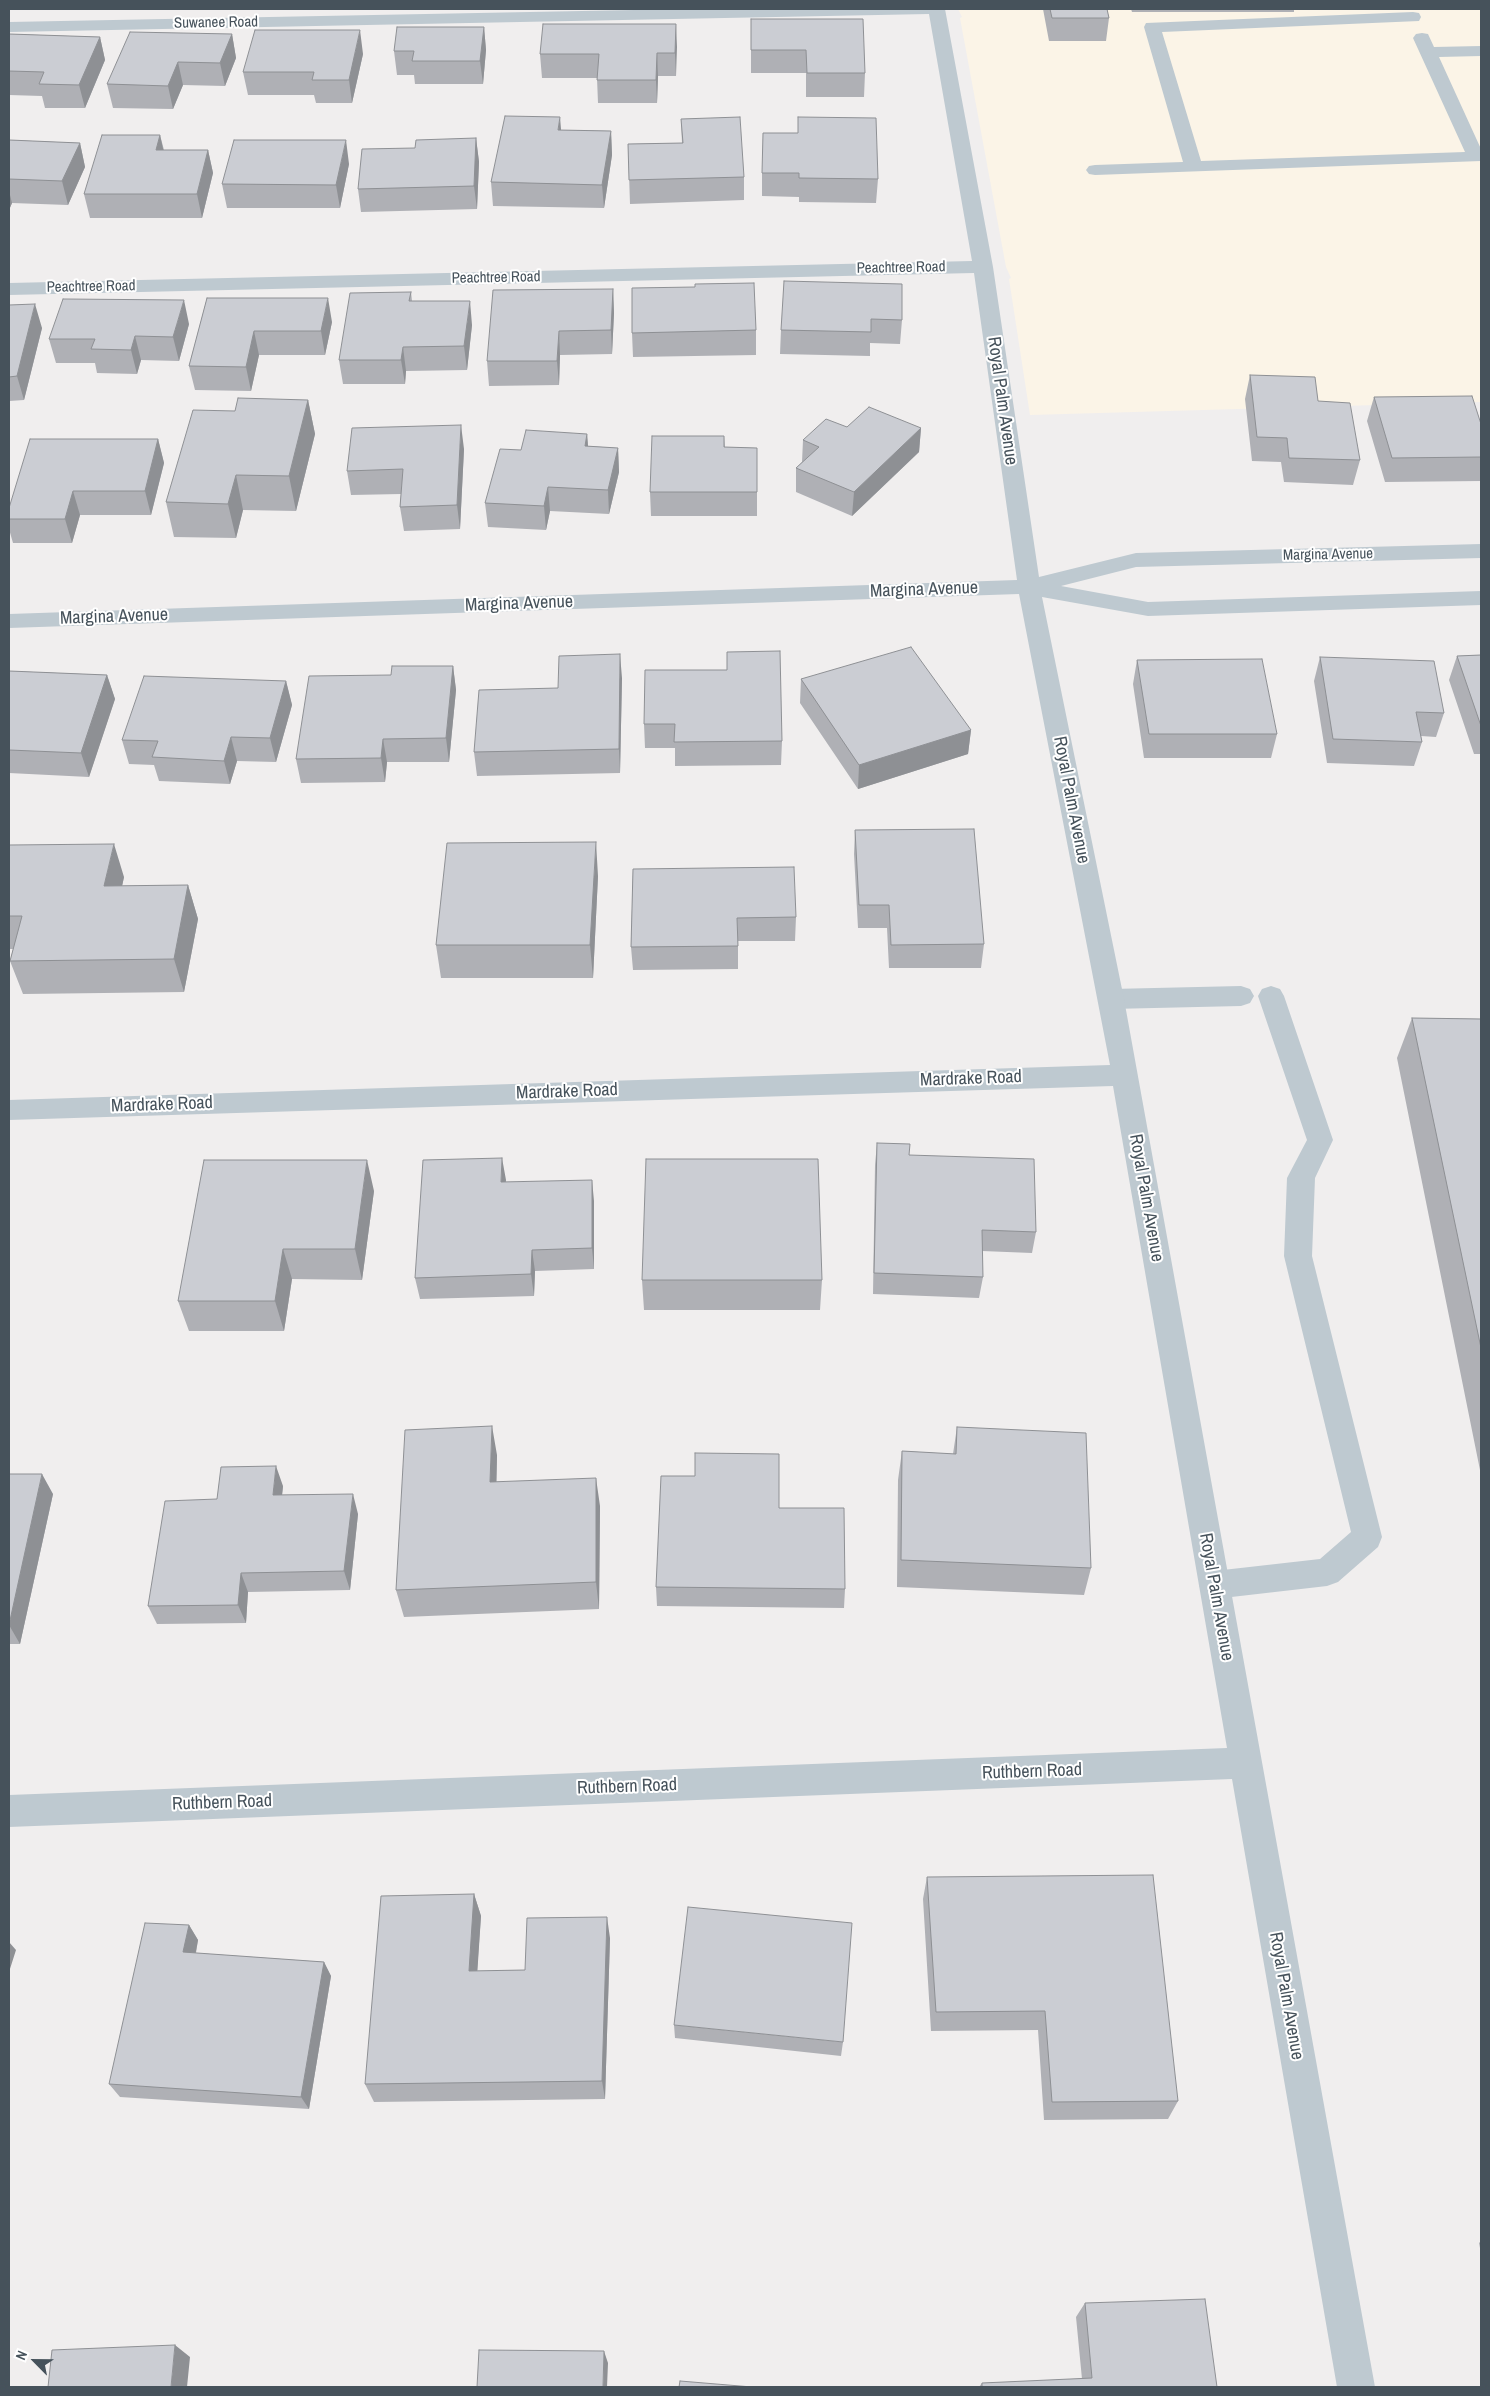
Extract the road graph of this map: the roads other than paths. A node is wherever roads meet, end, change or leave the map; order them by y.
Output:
1 (933, 9) edge
2 (937, 9) edge
3 (1411, 13) edge
4 (9, 27) edge
5 (1481, 51) edge
6 (1428, 52) junction
7 (1193, 165) junction
8 (1096, 170) dead end
9 (983, 267) junction
10 (9, 289) edge
11 (1481, 552) edge
12 (1029, 587) junction
13 (1481, 598) edge
14 (9, 621) edge
15 (1241, 996) dead end
16 (1271, 996) dead end
17 (1111, 999) junction
18 (1124, 1075) junction
19 (9, 1110) edge
20 (1214, 1585) junction
21 (1245, 1764) junction
22 (9, 1812) edge
23 (1356, 2387) edge

1 - 4 street, Suwanee Road
2 - 9 street, Royal Palm Avenue
3 - 6 street
3 - 7 street
5 - 6 street
6 - 7 street
7 - 8 street
9 - 10 street, Peachtree Road
9 - 12 street, Royal Palm Avenue
11 - 12 street, Margina Avenue
12 - 13 street, Margina Avenue
12 - 14 street, Margina Avenue
12 - 17 street, Royal Palm Avenue
15 - 17 street
16 - 20 street
17 - 18 street, Royal Palm Avenue
18 - 19 street, Mardrake Road
18 - 20 street, Royal Palm Avenue
20 - 21 street, Royal Palm Avenue
21 - 22 street, Ruthbern Road
21 - 23 street, Royal Palm Avenue

